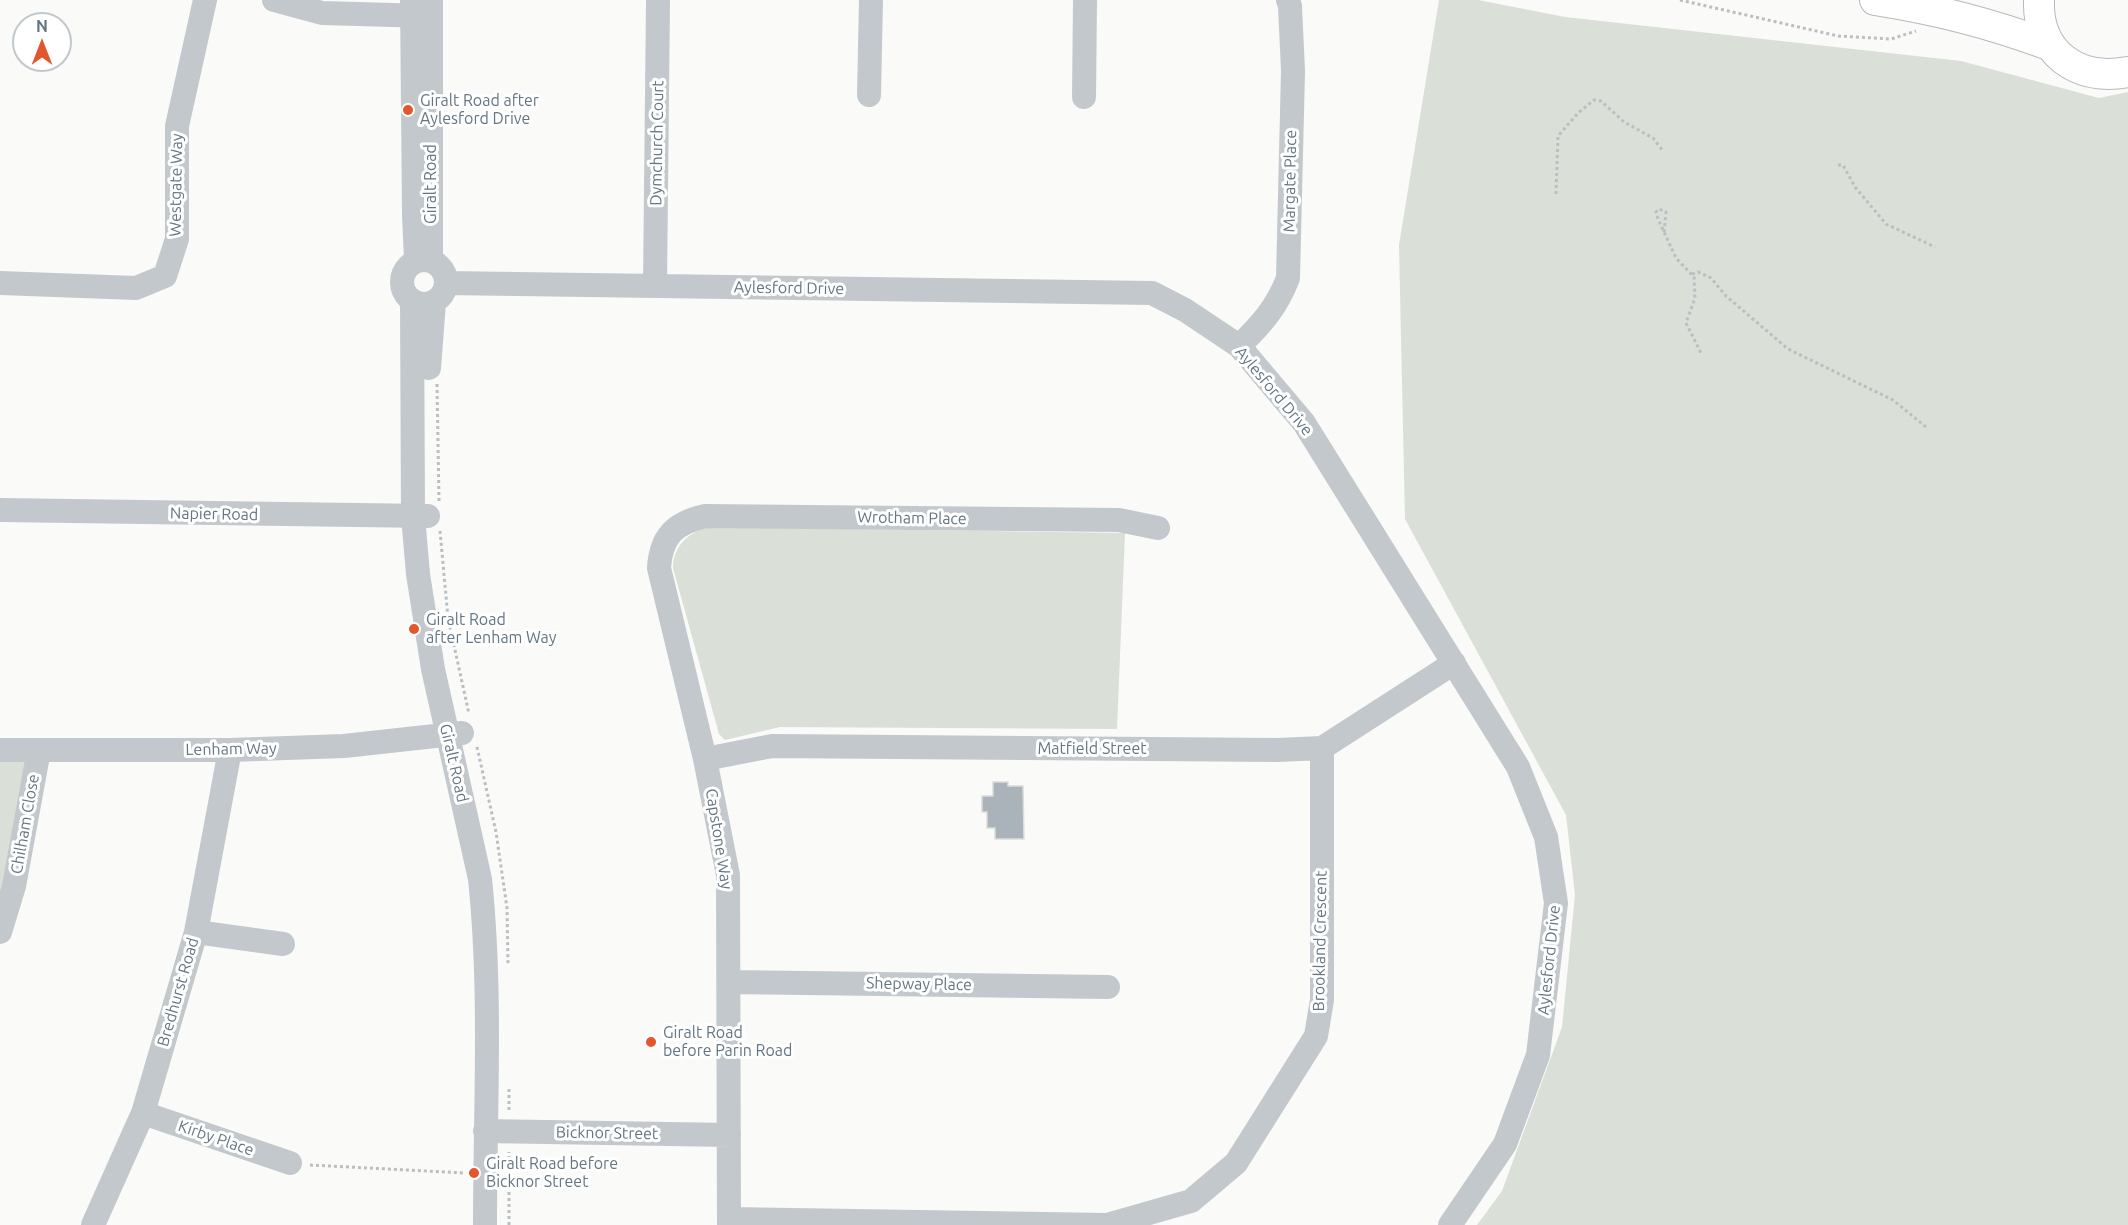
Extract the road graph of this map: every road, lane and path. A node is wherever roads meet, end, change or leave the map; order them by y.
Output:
1 (205, 0) edge
2 (274, 0) edge
3 (658, 0) edge
4 (871, 0) edge
5 (1085, 0) edge
6 (1288, 0) edge
7 (1680, 0) edge
8 (1875, 0) edge
9 (2039, 0) edge
10 (422, 8) edge
11 (1918, 30) dead end
12 (2049, 45) junction
13 (2128, 72) edge
14 (869, 95) dead end
15 (1084, 97) dead end
16 (1663, 152) dead end
17 (1838, 165) dead end
18 (1556, 194) dead end
19 (1664, 231) junction
20 (1935, 247) dead end
21 (424, 260) junction
22 (1692, 274) junction
23 (0, 283) edge
24 (655, 285) junction
25 (431, 295) junction
26 (1239, 346) junction
27 (1701, 353) dead end
28 (437, 378) dead end
29 (1926, 427) dead end
30 (0, 510) edge
31 (430, 516) junction
32 (1158, 528) dead end
33 (670, 534) joint
34 (1454, 663) junction
35 (464, 732) junction
36 (1322, 748) junction
37 (0, 750) edge
38 (39, 750) junction
39 (230, 750) junction
40 (705, 759) junction
41 (0, 932) edge
42 (196, 932) junction
43 (283, 944) dead end
44 (508, 967) dead end
45 (729, 982) junction
46 (1108, 987) dead end
47 (509, 1084) dead end
48 (143, 1113) junction
49 (498, 1131) junction
50 (729, 1135) junction
51 (290, 1163) joint
52 (485, 1174) junction
53 (729, 1222) edge
54 (93, 1225) edge
55 (485, 1225) edge
56 (499, 1225) edge
57 (509, 1225) edge
58 (1450, 1225) edge

1 - 23 street, Westgate Way
2 - 10 street
3 - 24 street, Dymchurch Court
4 - 14 street
5 - 15 street
6 - 26 street, Margate Place
7 - 11 path
8 - 12 main road
9 - 12 main road
10 - 21 street, Giralt Road
12 - 13 main road
16 - 18 path
17 - 20 path
19 - 19 path
19 - 22 path
21 - 25 street
21 - 25 street
22 - 27 path
22 - 29 path
24 - 25 street, Aylesford Drive
24 - 26 street, Aylesford Drive
25 - 31 street, Giralt Road
26 - 34 street, Aylesford Drive
28 - 31 path
30 - 31 street, Napier Road
31 - 35 path
31 - 35 street, Giralt Road
32 - 33 street, Wrotham Place
33 - 40 street, Capstone Way
34 - 36 street
34 - 58 street, Aylesford Drive
35 - 39 street, Lenham Way
35 - 44 path
35 - 49 street, Giralt Road
36 - 40 street, Matfield Street
36 - 53 street, Brookland Crescent
37 - 38 street, Lenham Way
38 - 39 street, Lenham Way
38 - 41 street, Chilham Close
39 - 42 street, Bredhurst Road
40 - 45 street, Capstone Way
42 - 43 street
42 - 48 street, Bredhurst Road
45 - 46 street, Shepway Place
45 - 50 street, Capstone Way
47 - 49 path
48 - 51 street, Kirby Place
48 - 54 street, Bredhurst Road
49 - 50 street, Bicknor Street
49 - 52 street, Giralt Road
49 - 56 street, Giralt Road
49 - 57 path
50 - 53 street, Capstone Way
51 - 52 path
52 - 55 street, Giralt Road

